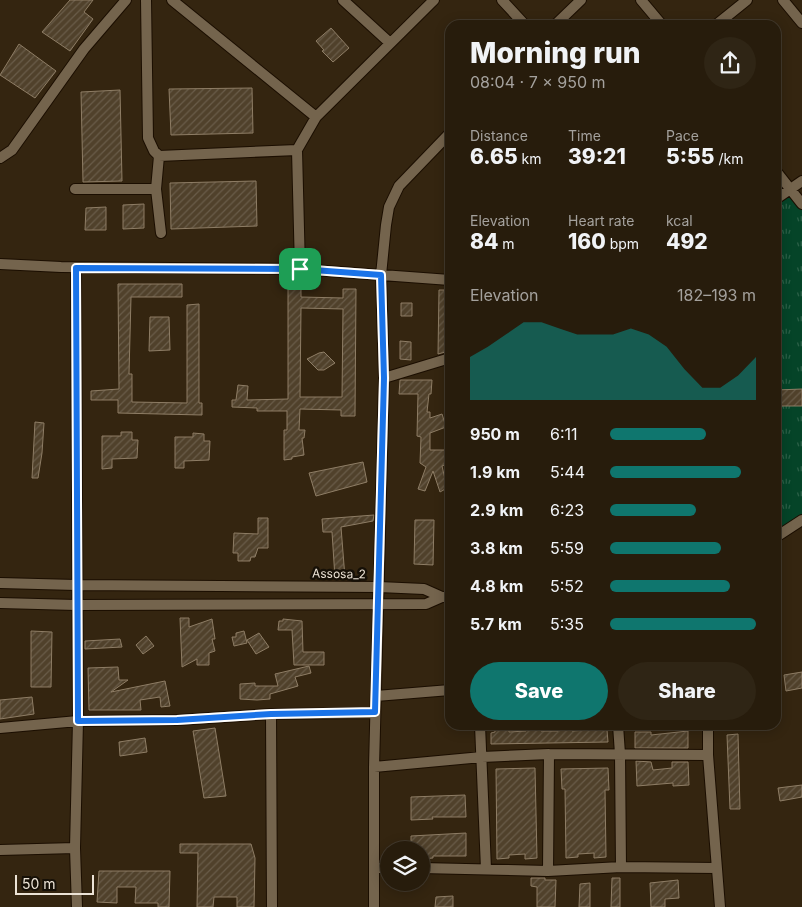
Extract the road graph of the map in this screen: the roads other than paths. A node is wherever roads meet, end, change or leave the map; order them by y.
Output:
1 (126, 0) edge
2 (146, 0) edge
3 (172, 0) edge
4 (343, 0) edge
5 (434, 0) edge
6 (502, 0) edge
7 (581, 0) edge
8 (641, 0) edge
9 (746, 0) edge
10 (783, 0) edge
11 (520, 20) edge
12 (560, 20) edge
13 (658, 20) edge
14 (722, 20) edge
15 (802, 23) edge
16 (390, 43) junction
17 (316, 117) junction
18 (445, 138) edge
19 (297, 150) junction
20 (159, 156) junction
21 (0, 158) edge
22 (781, 177) edge
23 (802, 181) edge
24 (75, 189) dead end
25 (156, 189) junction
26 (790, 189) junction
27 (781, 195) edge
28 (802, 204) edge
29 (161, 233) dead end
30 (0, 264) edge
31 (76, 268) junction
32 (300, 269) junction
33 (381, 275) junction
34 (445, 280) edge
35 (445, 360) edge
36 (384, 378) junction
37 (802, 520) edge
38 (781, 534) edge
39 (0, 583) edge
40 (76, 585) junction
41 (379, 586) junction
42 (445, 597) edge
43 (445, 597) edge
44 (0, 603) edge
45 (379, 604) junction
46 (76, 605) junction
47 (445, 690) edge
48 (376, 696) junction
49 (375, 712) junction
50 (271, 714) junction
51 (78, 721) junction
52 (0, 728) edge
53 (480, 730) edge
54 (618, 730) edge
55 (708, 730) edge
56 (549, 754) junction
57 (620, 754) junction
58 (708, 755) junction
59 (482, 758) junction
60 (374, 767) junction
61 (75, 848) junction
62 (0, 850) edge
63 (621, 867) junction
64 (375, 868) junction
65 (380, 868) edge
66 (430, 868) edge
67 (716, 868) junction
68 (486, 869) junction
69 (548, 871) junction
70 (77, 907) edge
71 (272, 907) edge
72 (374, 907) edge
73 (720, 907) edge

1 - 21 street
2 - 20 street
3 - 17 street
4 - 16 street
5 - 16 street
6 - 11 street
7 - 12 street
8 - 13 street
9 - 14 street
10 - 15 street
16 - 17 street
17 - 19 street
18 - 33 street
19 - 20 street
19 - 32 street
20 - 25 street
22 - 26 street
23 - 26 street
24 - 25 street
25 - 29 street
26 - 27 street
26 - 28 street
30 - 31 street
31 - 32 street
31 - 40 street
32 - 33 street
33 - 34 street
33 - 36 street
35 - 36 street
36 - 41 street
37 - 38 street
39 - 40 street, Assosa_2
40 - 41 street, Assosa_2
40 - 46 street
41 - 42 street, Assosa_2
41 - 45 street
43 - 45 street, Assosa_2
44 - 46 street, Assosa_2
45 - 46 street, Assosa_2
45 - 48 street
46 - 51 street
47 - 48 street
48 - 49 street
49 - 50 street
49 - 60 street
50 - 51 street
50 - 71 street
51 - 52 street
51 - 61 street
53 - 59 street
54 - 57 street
55 - 58 street
56 - 57 street
56 - 59 street
56 - 69 street
57 - 58 street
57 - 63 street
58 - 67 street
59 - 60 street
59 - 68 street
60 - 64 street
61 - 62 street
61 - 70 street
63 - 67 street
63 - 69 street
64 - 65 street
64 - 72 street
66 - 68 street
67 - 73 street
68 - 69 street

